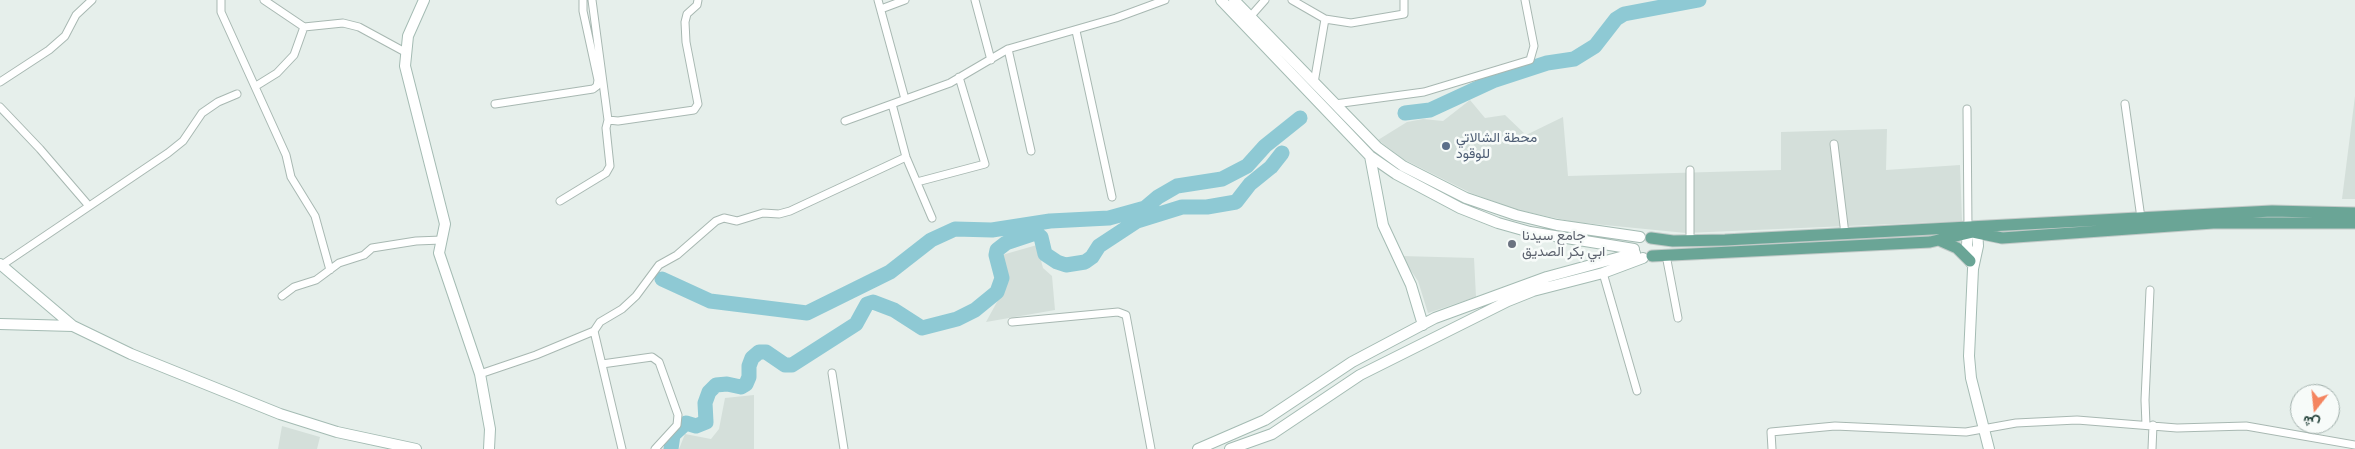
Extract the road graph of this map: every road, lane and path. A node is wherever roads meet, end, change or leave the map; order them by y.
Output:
1 (92, 0) edge
2 (221, 0) edge
3 (264, 0) edge
4 (424, 0) edge
5 (583, 0) edge
6 (592, 0) edge
7 (698, 0) edge
8 (878, 0) edge
9 (905, 0) edge
10 (975, 0) edge
11 (1166, 0) edge
12 (1221, 0) edge
13 (1234, 0) edge
14 (1265, 0) edge
15 (1292, 0) edge
16 (1404, 0) edge
17 (1525, 0) edge
18 (881, 9) junction
19 (1250, 17) junction
20 (1325, 19) junction
21 (304, 27) junction
22 (1076, 31) junction
23 (1008, 50) junction
24 (405, 52) junction
25 (991, 60) junction
26 (959, 78) junction
27 (0, 82) edge
28 (1314, 83) junction
29 (256, 86) junction
30 (237, 94) dead end
31 (904, 99) junction
32 (495, 104) dead end
33 (892, 104) junction
34 (1335, 104) junction
35 (2125, 104) dead end
36 (0, 106) edge
37 (1967, 109) dead end
38 (608, 120) junction
39 (845, 121) dead end
40 (1834, 144) dead end
41 (1030, 151) dead end
42 (1370, 156) junction
43 (906, 157) junction
44 (1690, 170) dead end
45 (917, 182) junction
46 (1112, 197) dead end
47 (560, 201) dead end
48 (89, 206) junction
49 (2355, 213) edge
50 (932, 218) dead end
51 (2141, 218) junction
52 (2198, 219) junction
53 (2355, 223) edge
54 (1973, 230) junction
55 (2023, 231) junction
56 (1845, 234) junction
57 (1645, 237) junction
58 (442, 240) junction
59 (1690, 241) junction
60 (1941, 241) junction
61 (1641, 254) junction
62 (1666, 254) junction
63 (1, 265) edge
64 (1971, 265) junction
65 (330, 270) junction
66 (1603, 273) junction
67 (2150, 290) dead end
68 (282, 296) dead end
69 (1678, 318) dead end
70 (1012, 322) dead end
71 (0, 324) edge
72 (1423, 325) junction
73 (73, 326) junction
74 (594, 331) junction
75 (602, 364) junction
76 (832, 373) dead end
77 (480, 374) junction
78 (1637, 391) dead end
79 (2150, 425) junction
80 (1985, 430) junction
81 (2355, 445) edge
82 (416, 449) edge
83 (489, 449) edge
84 (622, 449) edge
85 (655, 449) edge
86 (844, 449) edge
87 (1152, 449) edge
88 (1198, 449) edge
89 (1230, 449) edge
90 (1772, 449) edge
91 (1989, 449) edge
92 (2152, 449) edge

1 - 27 street
2 - 29 street
3 - 21 street
4 - 24 main road
5 - 32 street
6 - 38 street
7 - 38 street
8 - 18 street
9 - 18 street
10 - 25 street
11 - 22 street
12 - 42 main road
13 - 19 main road
14 - 19 street
15 - 20 street
16 - 20 street
17 - 34 street
18 - 31 street
19 - 28 main road
20 - 28 street
21 - 24 street
21 - 29 street
22 - 23 street
22 - 46 street
23 - 25 street
23 - 41 street
24 - 58 main road
25 - 26 street
26 - 31 street
26 - 45 street
28 - 34 main road
29 - 65 street
30 - 48 street
31 - 33 street
33 - 39 street
33 - 43 street
34 - 57 main road
35 - 51 street
36 - 48 street
37 - 54 street
38 - 47 street
40 - 56 street
42 - 61 main road
42 - 72 main road
43 - 45 street
43 - 74 street
44 - 59 street
45 - 50 street
48 - 63 street
49 - 52 main road
51 - 52 main road
51 - 55 main road
52 - 53 main road
52 - 55 main road
54 - 55 main road
54 - 56 main road
54 - 60 main road
54 - 64 main road
56 - 59 main road
57 - 59 main road
57 - 61 main road
57 - 61 main road
58 - 65 street
58 - 77 main road
60 - 62 main road
60 - 64 main road
61 - 62 main road
61 - 66 main road
61 - 72 main road
62 - 69 street
63 - 73 main road
64 - 80 main road
65 - 68 street
66 - 78 street
66 - 89 main road
67 - 79 street
70 - 87 street
71 - 73 main road
72 - 88 main road
73 - 82 main road
74 - 75 street
74 - 77 street
75 - 84 street
75 - 85 street
76 - 86 street
77 - 83 main road
79 - 80 street
79 - 81 street
79 - 92 street
80 - 90 street
80 - 91 main road

